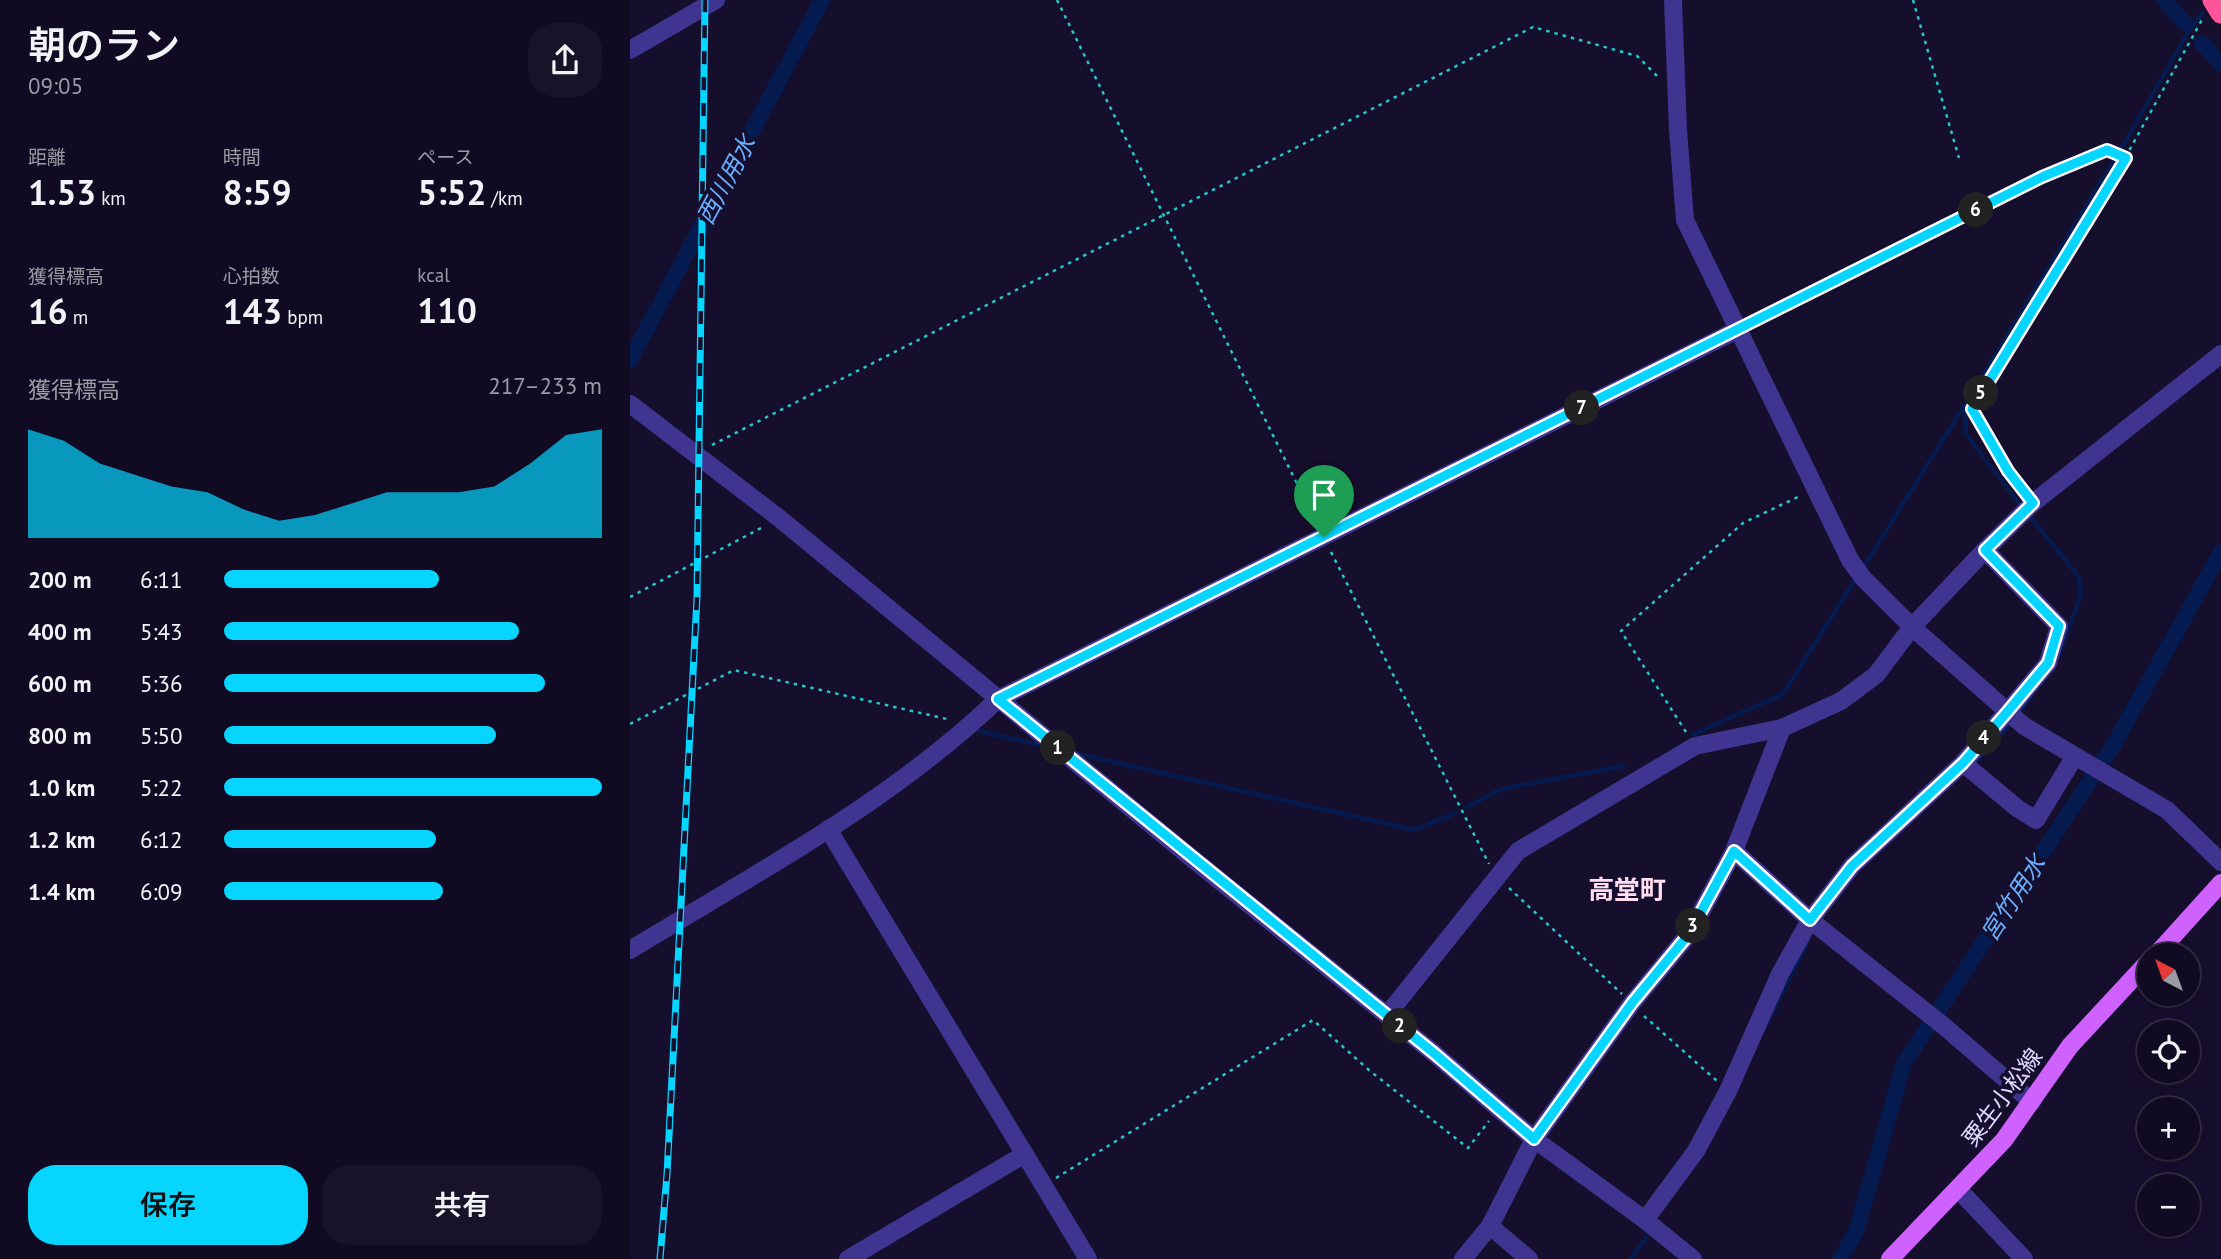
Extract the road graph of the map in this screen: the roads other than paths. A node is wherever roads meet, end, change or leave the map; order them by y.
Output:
1 (716, 0) edge
2 (1673, 0) edge
3 (2213, 0) edge
4 (2221, 13) edge
5 (630, 50) edge
6 (1739, 330) junction
7 (2221, 354) edge
8 (630, 404) edge
9 (1985, 550) junction
10 (1912, 627) junction
11 (998, 699) junction
12 (2008, 711) junction
13 (1782, 728) junction
14 (2080, 760) junction
15 (1963, 763) junction
16 (828, 829) junction
17 (1734, 851) junction
18 (2221, 862) edge
19 (2221, 883) edge
20 (1812, 921) junction
21 (2167, 943) edge
22 (630, 950) edge
23 (2137, 974) edge
24 (1387, 1015) junction
25 (2032, 1102) junction
26 (1534, 1139) junction
27 (1025, 1154) junction
28 (1958, 1189) junction
29 (1645, 1220) junction
30 (1490, 1226) junction
31 (848, 1259) edge
32 (1088, 1259) edge
33 (1463, 1259) edge
34 (1529, 1259) edge
35 (1693, 1259) edge
36 (1890, 1259) edge
37 (2024, 1259) edge

1 - 5 street
2 - 6 street
3 - 4 highway
6 - 10 street
6 - 11 street
7 - 9 street
8 - 11 street
9 - 10 street
9 - 12 street
10 - 12 street
10 - 13 street
11 - 16 street
11 - 24 street
12 - 14 street
12 - 15 street
13 - 17 street
13 - 24 street
14 - 15 street
14 - 18 street
15 - 20 street
16 - 22 street
16 - 27 street
17 - 20 street
17 - 26 street
19 - 21 main road
20 - 25 street
20 - 29 street
23 - 25 main road, 粟生小松線
24 - 26 street
25 - 28 main road, 粟生小松線
26 - 29 street
26 - 30 street
27 - 31 street
27 - 32 street
28 - 36 main road, 粟生小松線
28 - 37 street
29 - 35 street
30 - 33 street
30 - 34 street

